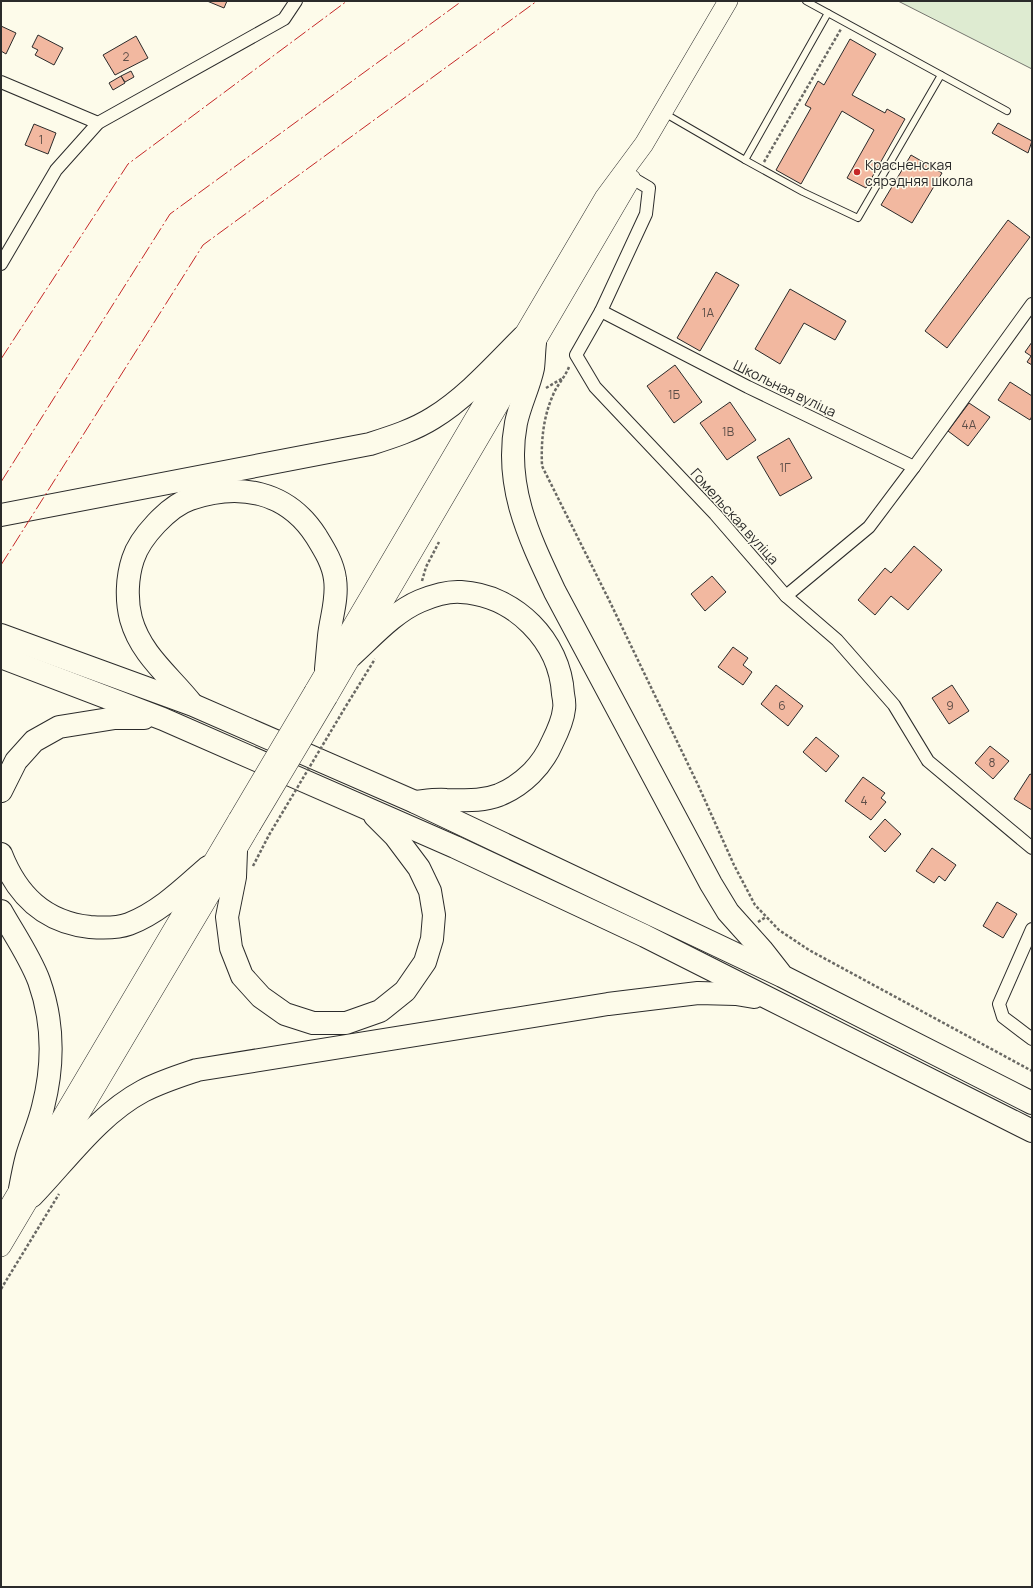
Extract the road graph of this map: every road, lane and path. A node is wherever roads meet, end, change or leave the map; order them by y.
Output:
1 (296, 1) edge
2 (728, 1) edge
3 (806, 1) edge
4 (828, 13) junction
5 (845, 22) junction
6 (941, 75) junction
7 (1, 82) edge
8 (1007, 111) dead end
9 (663, 113) junction
10 (98, 123) junction
11 (644, 144) junction
12 (745, 160) junction
13 (760, 169) junction
14 (632, 178) junction
15 (1, 264) edge
16 (1032, 304) edge
17 (601, 311) junction
18 (529, 340) junction
19 (576, 354) junction
20 (914, 467) junction
21 (1, 515) edge
22 (786, 596) junction
23 (1, 635) edge
24 (378, 655) dead end
25 (351, 656) junction
26 (1, 657) edge
27 (326, 670) junction
28 (321, 694) junction
29 (192, 705) junction
30 (163, 719) junction
31 (1, 791) edge
32 (415, 802) junction
33 (367, 808) junction
34 (244, 823) junction
35 (1032, 848) edge
36 (236, 852) junction
37 (1, 854) edge
38 (208, 867) junction
39 (252, 868) dead end
40 (1, 911) edge
41 (1032, 929) edge
42 (782, 976) junction
43 (769, 999) junction
44 (1032, 1039) edge
45 (1032, 1071) edge
46 (1032, 1103) edge
47 (1032, 1131) edge
48 (62, 1189) dead end
49 (26, 1193) junction
50 (1, 1220) edge
51 (1, 1247) edge
52 (1, 1289) edge

1 - 10 street
2 - 9 main road
3 - 4 lane
4 - 5 lane
4 - 12 lane
5 - 6 lane
5 - 13 path
6 - 8 lane
6 - 13 lane
7 - 10 street
9 - 11 main road
9 - 12 lane
10 - 15 street
11 - 14 main road
11 - 18 main road
12 - 13 lane
14 - 17 street
14 - 18 main road
16 - 20 street
17 - 19 street
17 - 20 street, Школьная вуліца
18 - 21 highway
18 - 25 main road
18 - 27 main road
18 - 42 highway
19 - 22 street, Гомельская вуліца
19 - 45 path
20 - 22 street
22 - 35 street, Гомельская вуліца
23 - 29 highway
24 - 39 path, bridge
25 - 28 main road
25 - 32 highway
26 - 30 highway
27 - 28 main road
27 - 29 highway
28 - 34 main road, bridge
29 - 32 highway
30 - 31 highway
30 - 33 highway
32 - 42 highway
33 - 36 highway
33 - 43 highway
34 - 36 main road
34 - 38 main road
36 - 49 main road
37 - 38 highway
38 - 49 main road
40 - 49 highway
41 - 44 street
42 - 46 highway
43 - 47 highway
43 - 49 highway
48 - 52 path
49 - 50 main road
49 - 51 main road

